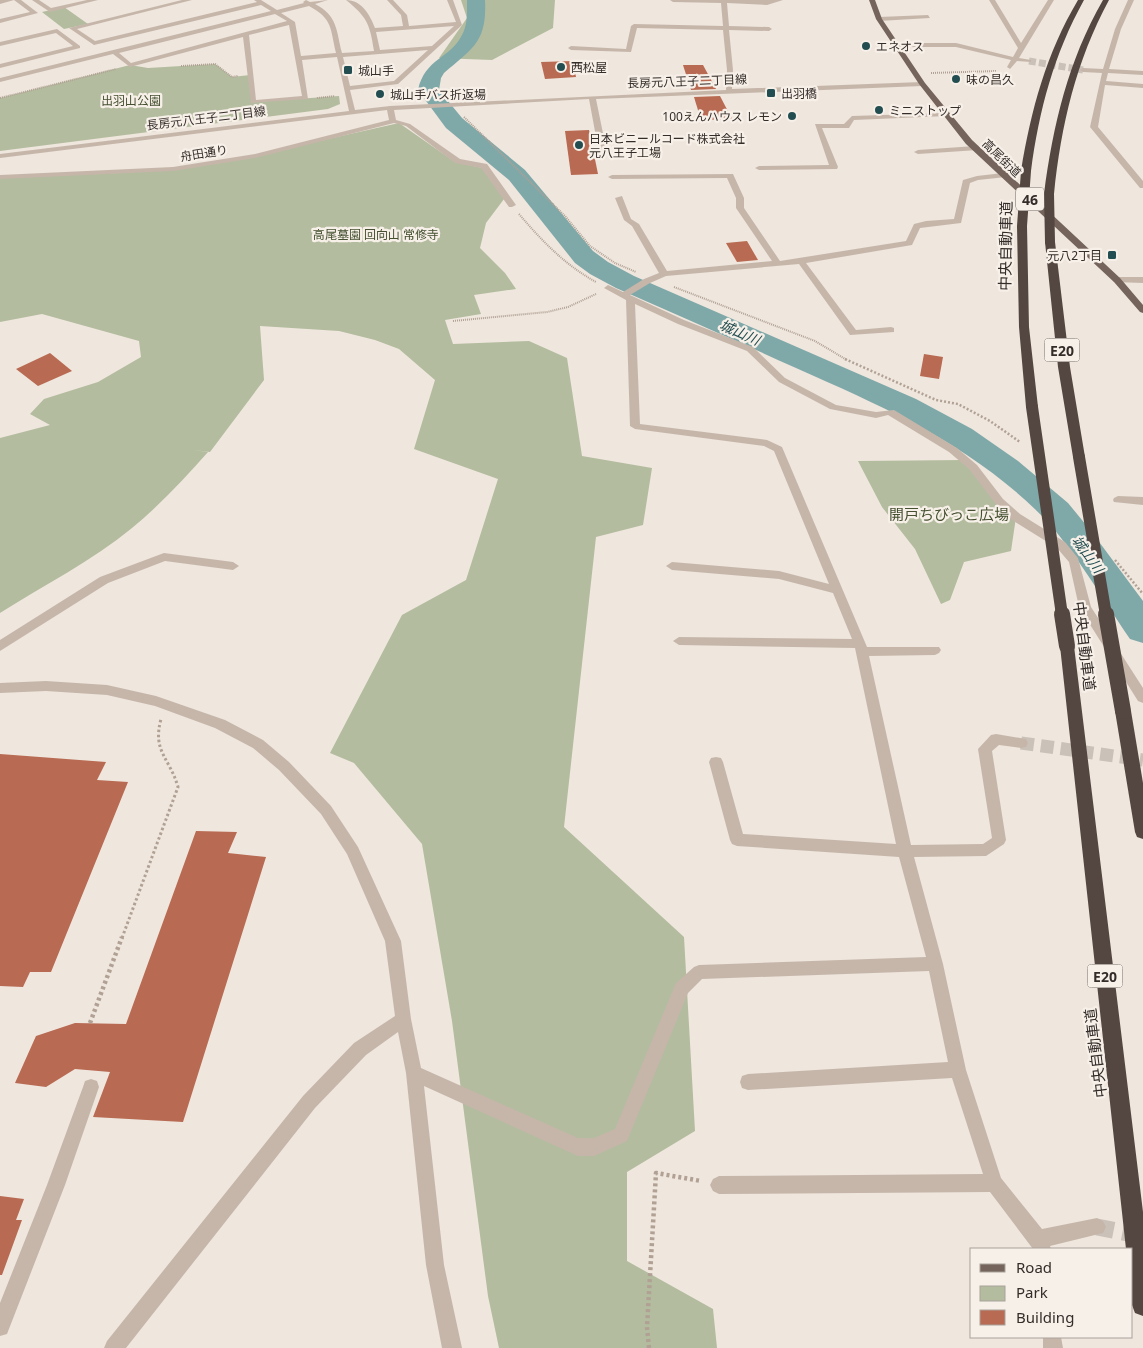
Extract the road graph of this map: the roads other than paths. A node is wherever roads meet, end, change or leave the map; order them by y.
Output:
1 (11, 0) edge
2 (17, 0) edge
3 (36, 0) edge
4 (95, 0) edge
5 (189, 0) edge
6 (303, 0) edge
7 (325, 0) edge
8 (349, 0) edge
9 (390, 0) edge
10 (450, 0) edge
11 (673, 0) edge
12 (780, 0) edge
13 (872, 0) edge
14 (992, 0) edge
15 (1051, 0) edge
16 (1080, 0) edge
17 (1106, 0) edge
18 (1131, 0) edge
19 (259, 1) edge
20 (0, 2) edge
21 (724, 3) junction
22 (310, 4) junction
23 (277, 12) junction
24 (928, 17) dead end
25 (878, 19) junction
26 (0, 21) edge
27 (292, 22) junction
28 (460, 24) junction
29 (406, 28) junction
30 (725, 29) junction
31 (769, 29) dead end
32 (374, 30) junction
33 (246, 34) junction
34 (0, 44) edge
35 (896, 45) junction
36 (434, 48) junction
37 (571, 48) dead end
38 (1021, 48) junction
39 (114, 52) junction
40 (377, 52) junction
41 (339, 55) junction
42 (300, 58) junction
43 (1014, 59) junction
44 (1029, 61) tunnel mouth
45 (0, 66) edge
46 (1010, 67) road end
47 (1083, 70) tunnel mouth
48 (1107, 71) junction
49 (1143, 73) edge
50 (0, 80) edge
51 (1102, 83) junction
52 (922, 84) junction
53 (1143, 86) edge
54 (346, 88) junction
55 (729, 91) junction
56 (592, 97) junction
57 (390, 108) junction
58 (352, 111) junction
59 (945, 115) junction
60 (393, 121) junction
61 (975, 148) junction
62 (918, 152) dead end
63 (604, 153) dead end
64 (0, 156) edge
65 (759, 168) dead end
66 (1003, 175) junction
67 (0, 177) edge
68 (612, 177) dead end
69 (1143, 186) edge
70 (619, 198) dead end
71 (512, 205) road end
72 (801, 261) junction
73 (777, 263) junction
74 (664, 274) junction
75 (1117, 280) junction
76 (1143, 280) edge
77 (608, 288) road end
78 (627, 296) junction
79 (1143, 310) edge
80 (892, 330) dead end
81 (1118, 500) dead end
82 (1143, 501) edge
83 (233, 566) dead end
84 (672, 566) dead end
85 (838, 590) junction
86 (679, 641) dead end
87 (0, 646) edge
88 (861, 648) junction
89 (935, 650) dead end
90 (0, 688) edge
91 (1143, 698) edge
92 (1021, 743) tunnel mouth
93 (716, 762) dead end
94 (1143, 832) edge
95 (905, 852) junction
96 (934, 964) junction
97 (403, 1019) junction
98 (958, 1070) junction
99 (414, 1073) junction
100 (748, 1082) dead end
101 (91, 1087) dead end
102 (994, 1183) junction
103 (719, 1185) road end
104 (1097, 1227) tunnel mouth
105 (1040, 1244) edge
106 (1143, 1305) edge
107 (0, 1327) edge
108 (114, 1348) edge
109 (452, 1348) edge

1 - 20 street
2 - 26 street
3 - 4 street
5 - 19 street
6 - 22 street
7 - 22 street
8 - 32 street
9 - 29 street
10 - 28 street
11 - 21 street
12 - 21 street
13 - 25 main road, 高尾街道 / 46
14 - 38 street
15 - 38 street
16 - 106 highway, 中央自動車道 / E20, bridge
17 - 94 highway, 中央自動車道 / E20, bridge
18 - 48 street
19 - 23 street
21 - 30 street
22 - 23 street
22 - 41 street
23 - 27 street
23 - 39 street
24 - 25 street
25 - 35 main road, 高尾街道 / 46
27 - 33 street
27 - 42 street
28 - 29 street
28 - 36 street
29 - 32 street
30 - 31 street
30 - 37 street
30 - 55 street
32 - 40 street
33 - 39 street
33 - 42 street
34 - 45 street
35 - 43 street
35 - 52 main road, 高尾街道 / 46
36 - 40 street
36 - 54 street
38 - 43 street
39 - 50 street
40 - 41 street
41 - 42 street
41 - 54 street
43 - 44 street
43 - 46 street
47 - 48 street
48 - 49 street
48 - 51 street
51 - 53 street
51 - 69 street
52 - 55 street, 長房元八王子二丁目線
52 - 59 main road, 高尾街道 / 46
54 - 58 street
55 - 56 street, 長房元八王子二丁目線
56 - 57 street, 長房元八王子二丁目線
56 - 63 street
57 - 58 street, 長房元八王子二丁目線
57 - 60 street
58 - 64 street, 長房元八王子二丁目線
59 - 61 main road, 高尾街道 / 46
59 - 65 street
60 - 67 street, 舟田通り
60 - 71 street
61 - 62 street
61 - 66 main road, 高尾街道 / 46
66 - 72 street
66 - 75 main road, 高尾街道 / 46
68 - 73 street
70 - 74 street
72 - 73 street
72 - 80 street
73 - 74 street
74 - 78 street
75 - 76 street
75 - 79 main road, 高尾街道 / 46
77 - 78 street
78 - 85 street
78 - 91 street
81 - 82 street
83 - 87 street
84 - 85 street
85 - 88 street
86 - 88 street
88 - 89 street
88 - 95 street
90 - 97 street
92 - 95 street
93 - 95 street
95 - 96 street
96 - 98 street
96 - 99 street
97 - 99 street
97 - 108 street
98 - 100 street
98 - 102 street
99 - 109 street
101 - 107 street
102 - 103 street
102 - 105 street
104 - 105 street

